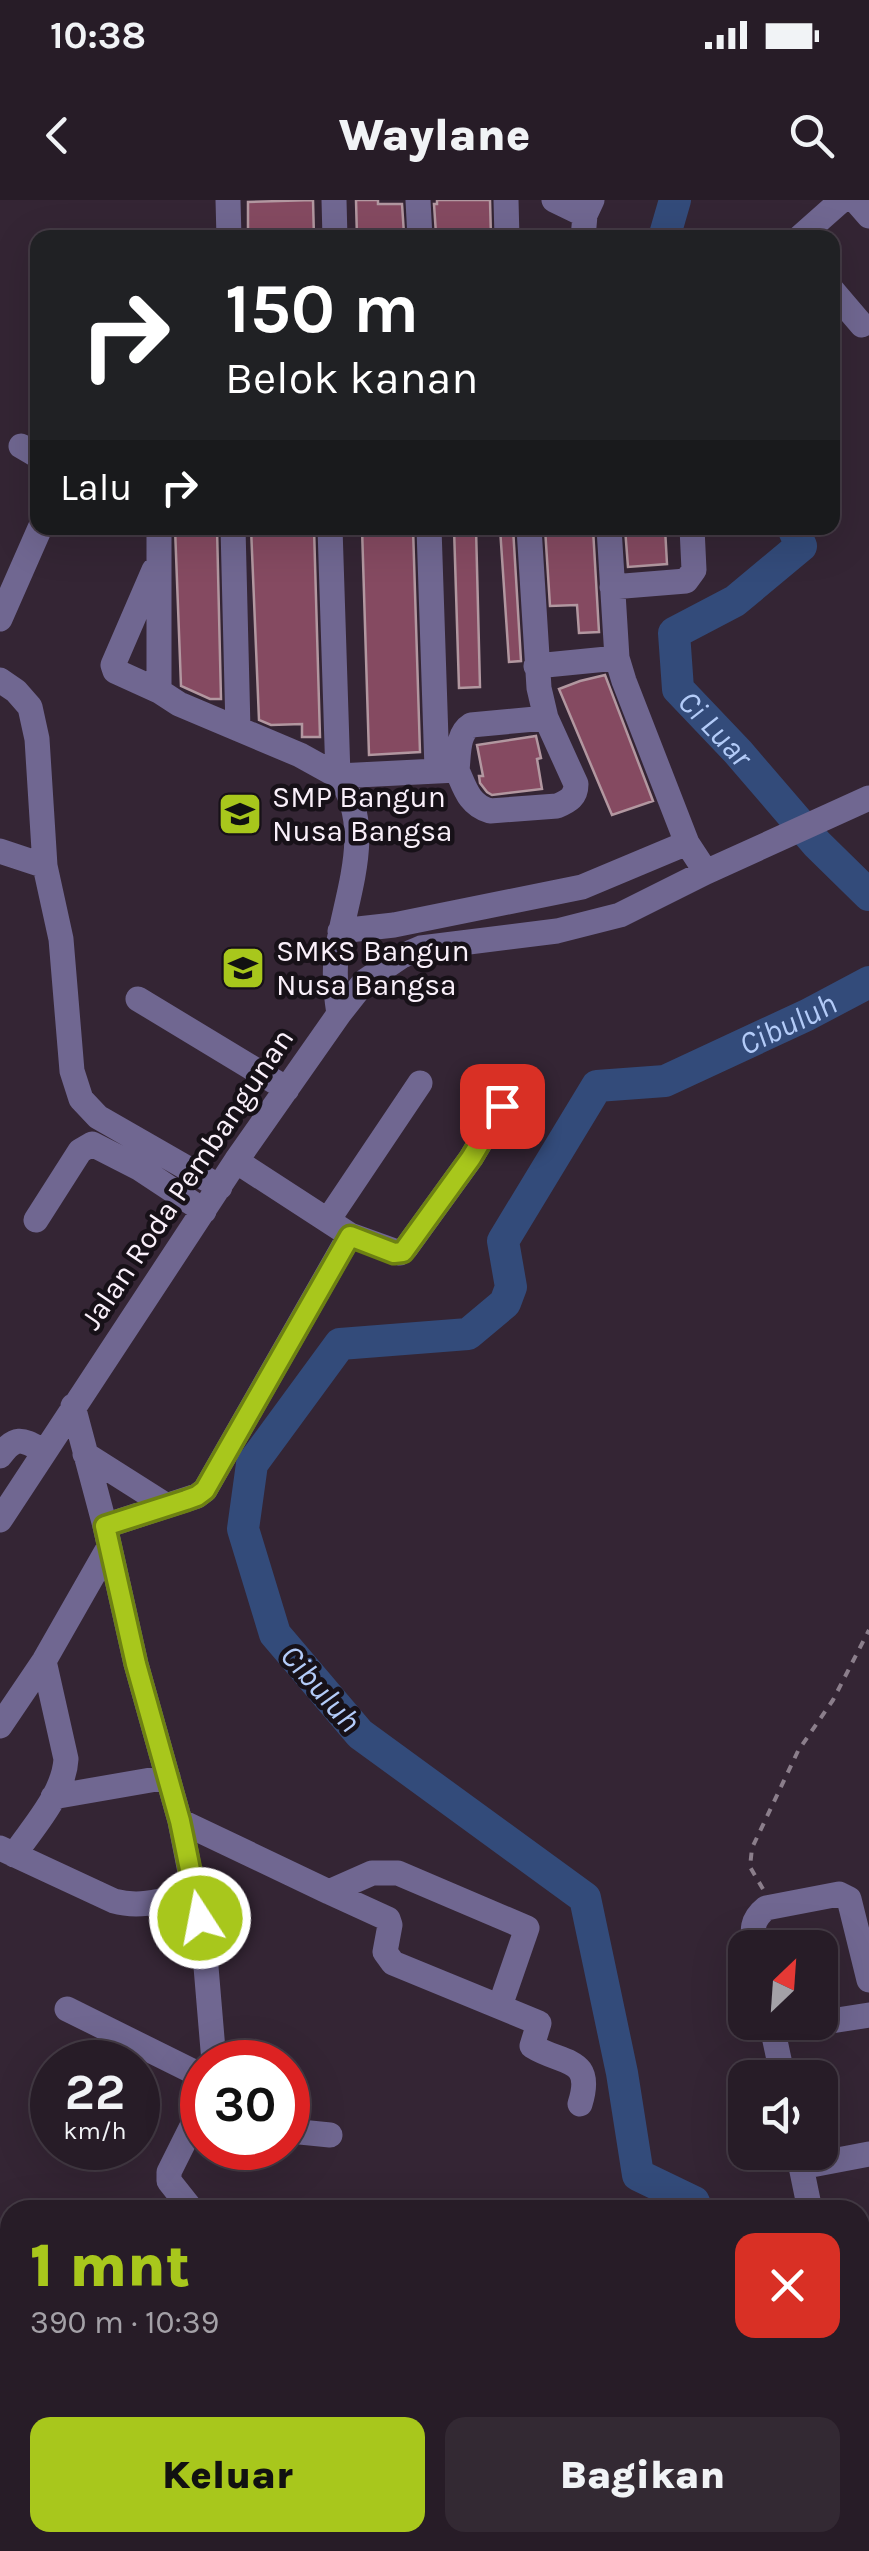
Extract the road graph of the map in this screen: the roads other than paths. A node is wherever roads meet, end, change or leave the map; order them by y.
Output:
1 (228, 200) edge
2 (323, 200) edge
3 (334, 200) edge
4 (418, 200) edge
5 (506, 200) edge
6 (554, 200) edge
7 (842, 200) edge
8 (854, 200) edge
9 (869, 216) edge
10 (587, 218) edge
11 (229, 230) edge
12 (323, 230) edge
13 (335, 230) edge
14 (420, 230) edge
15 (507, 230) edge
16 (808, 230) edge
17 (840, 299) edge
18 (862, 324) dead end
19 (35, 535) edge
20 (159, 535) edge
21 (233, 535) edge
22 (338, 535) edge
23 (430, 535) edge
24 (528, 535) edge
25 (609, 535) edge
26 (692, 535) edge
27 (158, 561) junction
28 (8, 575) edge
29 (612, 587) junction
30 (0, 619) edge
31 (617, 658) junction
32 (536, 666) junction
33 (0, 680) edge
34 (159, 691) junction
35 (546, 718) junction
36 (238, 729) junction
37 (447, 769) junction
38 (346, 780) junction
39 (869, 798) edge
40 (688, 844) junction
41 (0, 850) edge
42 (44, 866) junction
43 (706, 872) junction
44 (582, 887) junction
45 (595, 922) junction
46 (340, 931) junction
47 (138, 999) dead end
48 (339, 1014) junction
49 (420, 1083) dead end
50 (287, 1089) junction
51 (502, 1106) dead end
52 (236, 1161) junction
53 (220, 1187) junction
54 (204, 1211) junction
55 (36, 1220) dead end
56 (328, 1220) junction
57 (350, 1236) junction
58 (73, 1406) junction
59 (44, 1451) junction
60 (86, 1454) junction
61 (0, 1456) edge
62 (167, 1506) junction
63 (0, 1520) edge
64 (107, 1536) junction
65 (44, 1661) junction
66 (0, 1726) edge
67 (168, 1776) junction
68 (54, 1796) junction
69 (180, 1821) junction
70 (7, 1852) edge
71 (195, 1892) junction
72 (329, 1892) junction
73 (754, 1930) edge
74 (869, 1980) edge
75 (500, 2006) junction
76 (68, 2008) dead end
77 (869, 2015) edge
78 (838, 2019) edge
79 (212, 2040) edge
80 (180, 2065) edge
81 (580, 2104) dead end
82 (310, 2133) edge
83 (330, 2134) dead end
84 (180, 2150) edge
85 (869, 2154) edge
86 (838, 2157) edge
87 (801, 2170) edge
88 (184, 2200) edge
89 (808, 2200) edge

1 - 11 street
2 - 12 street
3 - 13 street
4 - 14 street
5 - 15 street
6 - 10 street
7 - 16 street
8 - 9 street
17 - 18 street
19 - 28 street
20 - 27 street
21 - 36 street
22 - 38 street
23 - 37 street
24 - 32 street
25 - 29 street
26 - 29 street
27 - 34 street
27 - 34 street
28 - 30 street
29 - 31 street
31 - 32 street
31 - 40 street
32 - 35 street
33 - 42 street
34 - 36 street
35 - 37 street
35 - 37 street
36 - 38 street
37 - 38 street
38 - 46 street
39 - 43 street, Jalan Roda Pembangunan
40 - 43 street
40 - 44 street
41 - 42 street
42 - 53 street
43 - 45 street, Jalan Roda Pembangunan
44 - 45 street
44 - 46 street
45 - 48 street, Jalan Roda Pembangunan
46 - 48 street
47 - 50 street
48 - 50 street, Jalan Roda Pembangunan
49 - 56 street
50 - 52 street, Jalan Roda Pembangunan
51 - 57 street
52 - 53 street, Jalan Roda Pembangunan
52 - 56 street
53 - 54 street, Jalan Roda Pembangunan
54 - 55 street
54 - 58 street, Jalan Roda Pembangunan
56 - 57 street
57 - 62 street
58 - 59 street, Jalan Roda Pembangunan
58 - 60 street
59 - 61 street
59 - 63 street, Jalan Roda Pembangunan
60 - 62 street
60 - 64 street
62 - 64 street
64 - 65 street
64 - 67 street
65 - 66 street
65 - 68 street
67 - 68 street
67 - 69 street
68 - 70 street
69 - 71 street
69 - 72 street
70 - 71 street
71 - 79 street
72 - 75 street
72 - 75 street
73 - 74 street
75 - 81 street
76 - 80 street
77 - 78 street
82 - 83 street
84 - 88 street
85 - 86 street
87 - 89 street

